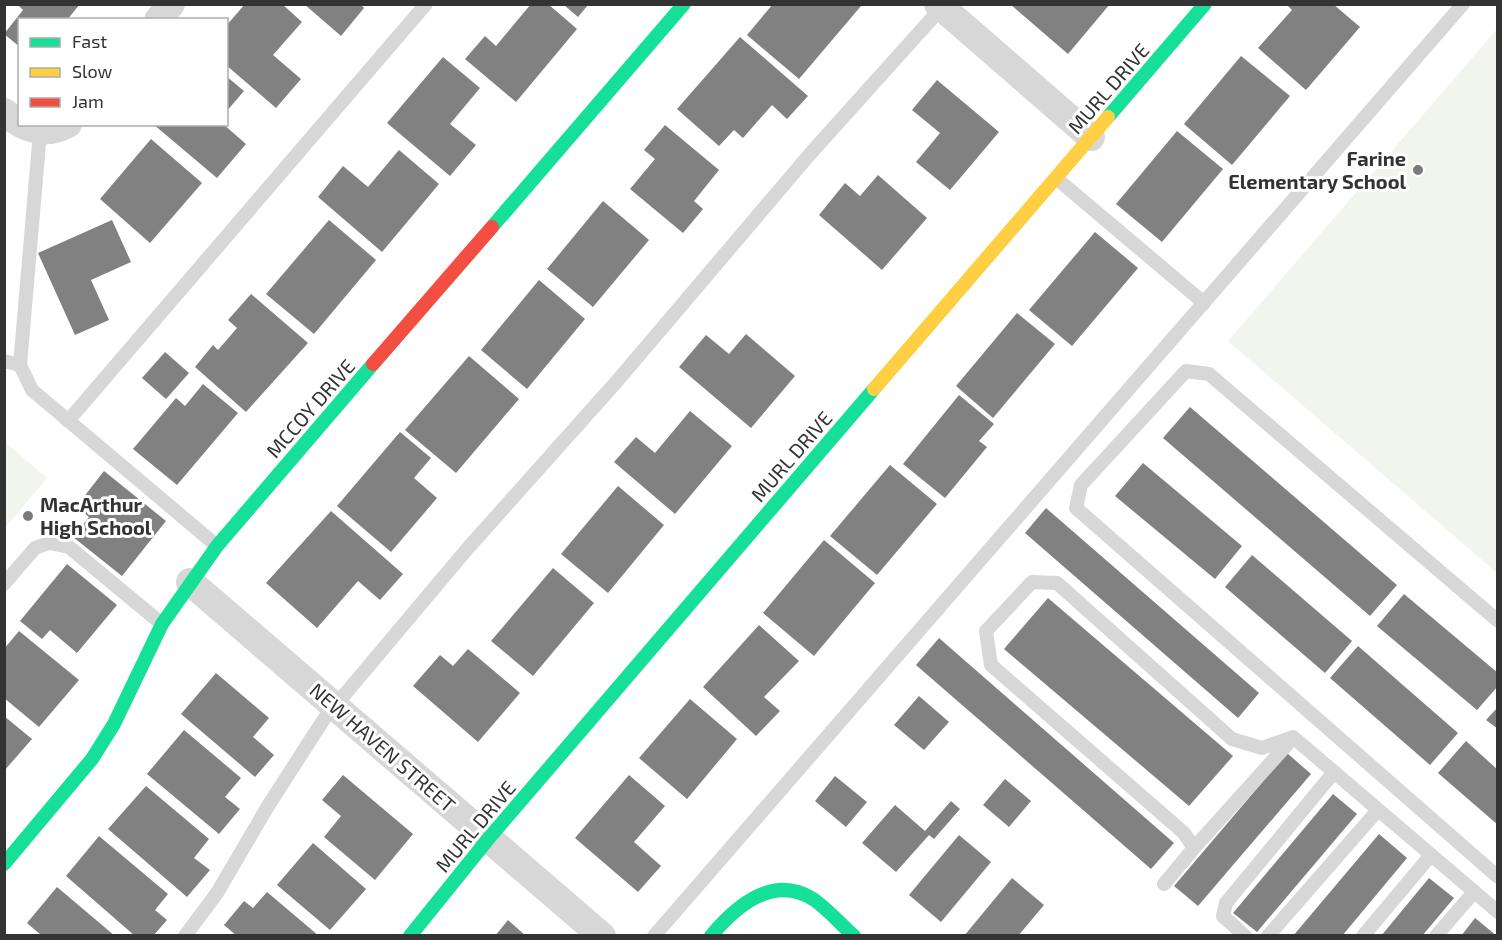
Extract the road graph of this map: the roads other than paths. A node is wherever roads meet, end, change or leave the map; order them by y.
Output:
1 (426, 4) edge
2 (684, 4) edge
3 (1205, 4) edge
4 (1463, 4) edge
5 (941, 6) edge
6 (4, 112) edge
7 (18, 124) edge
8 (20, 126) edge
9 (61, 126) edge
10 (40, 132) junction
11 (1091, 137) junction
12 (1056, 178) junction
13 (1204, 303) junction
14 (4, 361) edge
15 (20, 366) junction
16 (68, 421) junction
17 (217, 546) junction
18 (190, 582) junction
19 (4, 584) edge
20 (1497, 621) edge
21 (162, 624) junction
22 (335, 706) junction
23 (1293, 737) junction
24 (1334, 772) junction
25 (1378, 810) junction
26 (489, 838) junction
27 (1194, 848) junction
28 (1431, 855) junction
29 (4, 864) edge
30 (1497, 877) edge
31 (1164, 884) dead end
32 (1474, 892) junction
33 (1497, 912) edge
34 (185, 936) edge
35 (410, 936) edge
36 (602, 936) edge
37 (654, 936) edge
38 (711, 936) edge
39 (854, 936) edge
40 (1245, 936) edge
41 (1268, 936) edge
42 (1363, 936) edge
43 (1436, 936) edge

1 - 16 lane
2 - 17 street, MCCOY DRIVE
3 - 11 street, MURL DRIVE
4 - 13 lane
5 - 11 street
5 - 22 lane
6 - 7 street
8 - 10 street
9 - 10 street
10 - 15 lane
11 - 12 street, MURL DRIVE
12 - 13 lane
12 - 26 street, MURL DRIVE
13 - 37 lane
14 - 15 lane
15 - 16 lane
16 - 17 lane
17 - 18 street, MCCOY DRIVE
18 - 21 street, MCCOY DRIVE
18 - 22 street, NEW HAVEN STREET
19 - 21 lane
20 - 30 lane
21 - 29 street, MCCOY DRIVE
22 - 26 street, NEW HAVEN STREET
22 - 34 lane
23 - 24 lane
23 - 27 lane
23 - 27 lane
24 - 25 lane
24 - 40 lane
25 - 28 lane
25 - 41 lane
26 - 35 street, MURL DRIVE
26 - 36 street, NEW HAVEN STREET
27 - 31 lane
28 - 32 lane
28 - 42 lane
32 - 33 lane
32 - 43 lane
38 - 39 street

